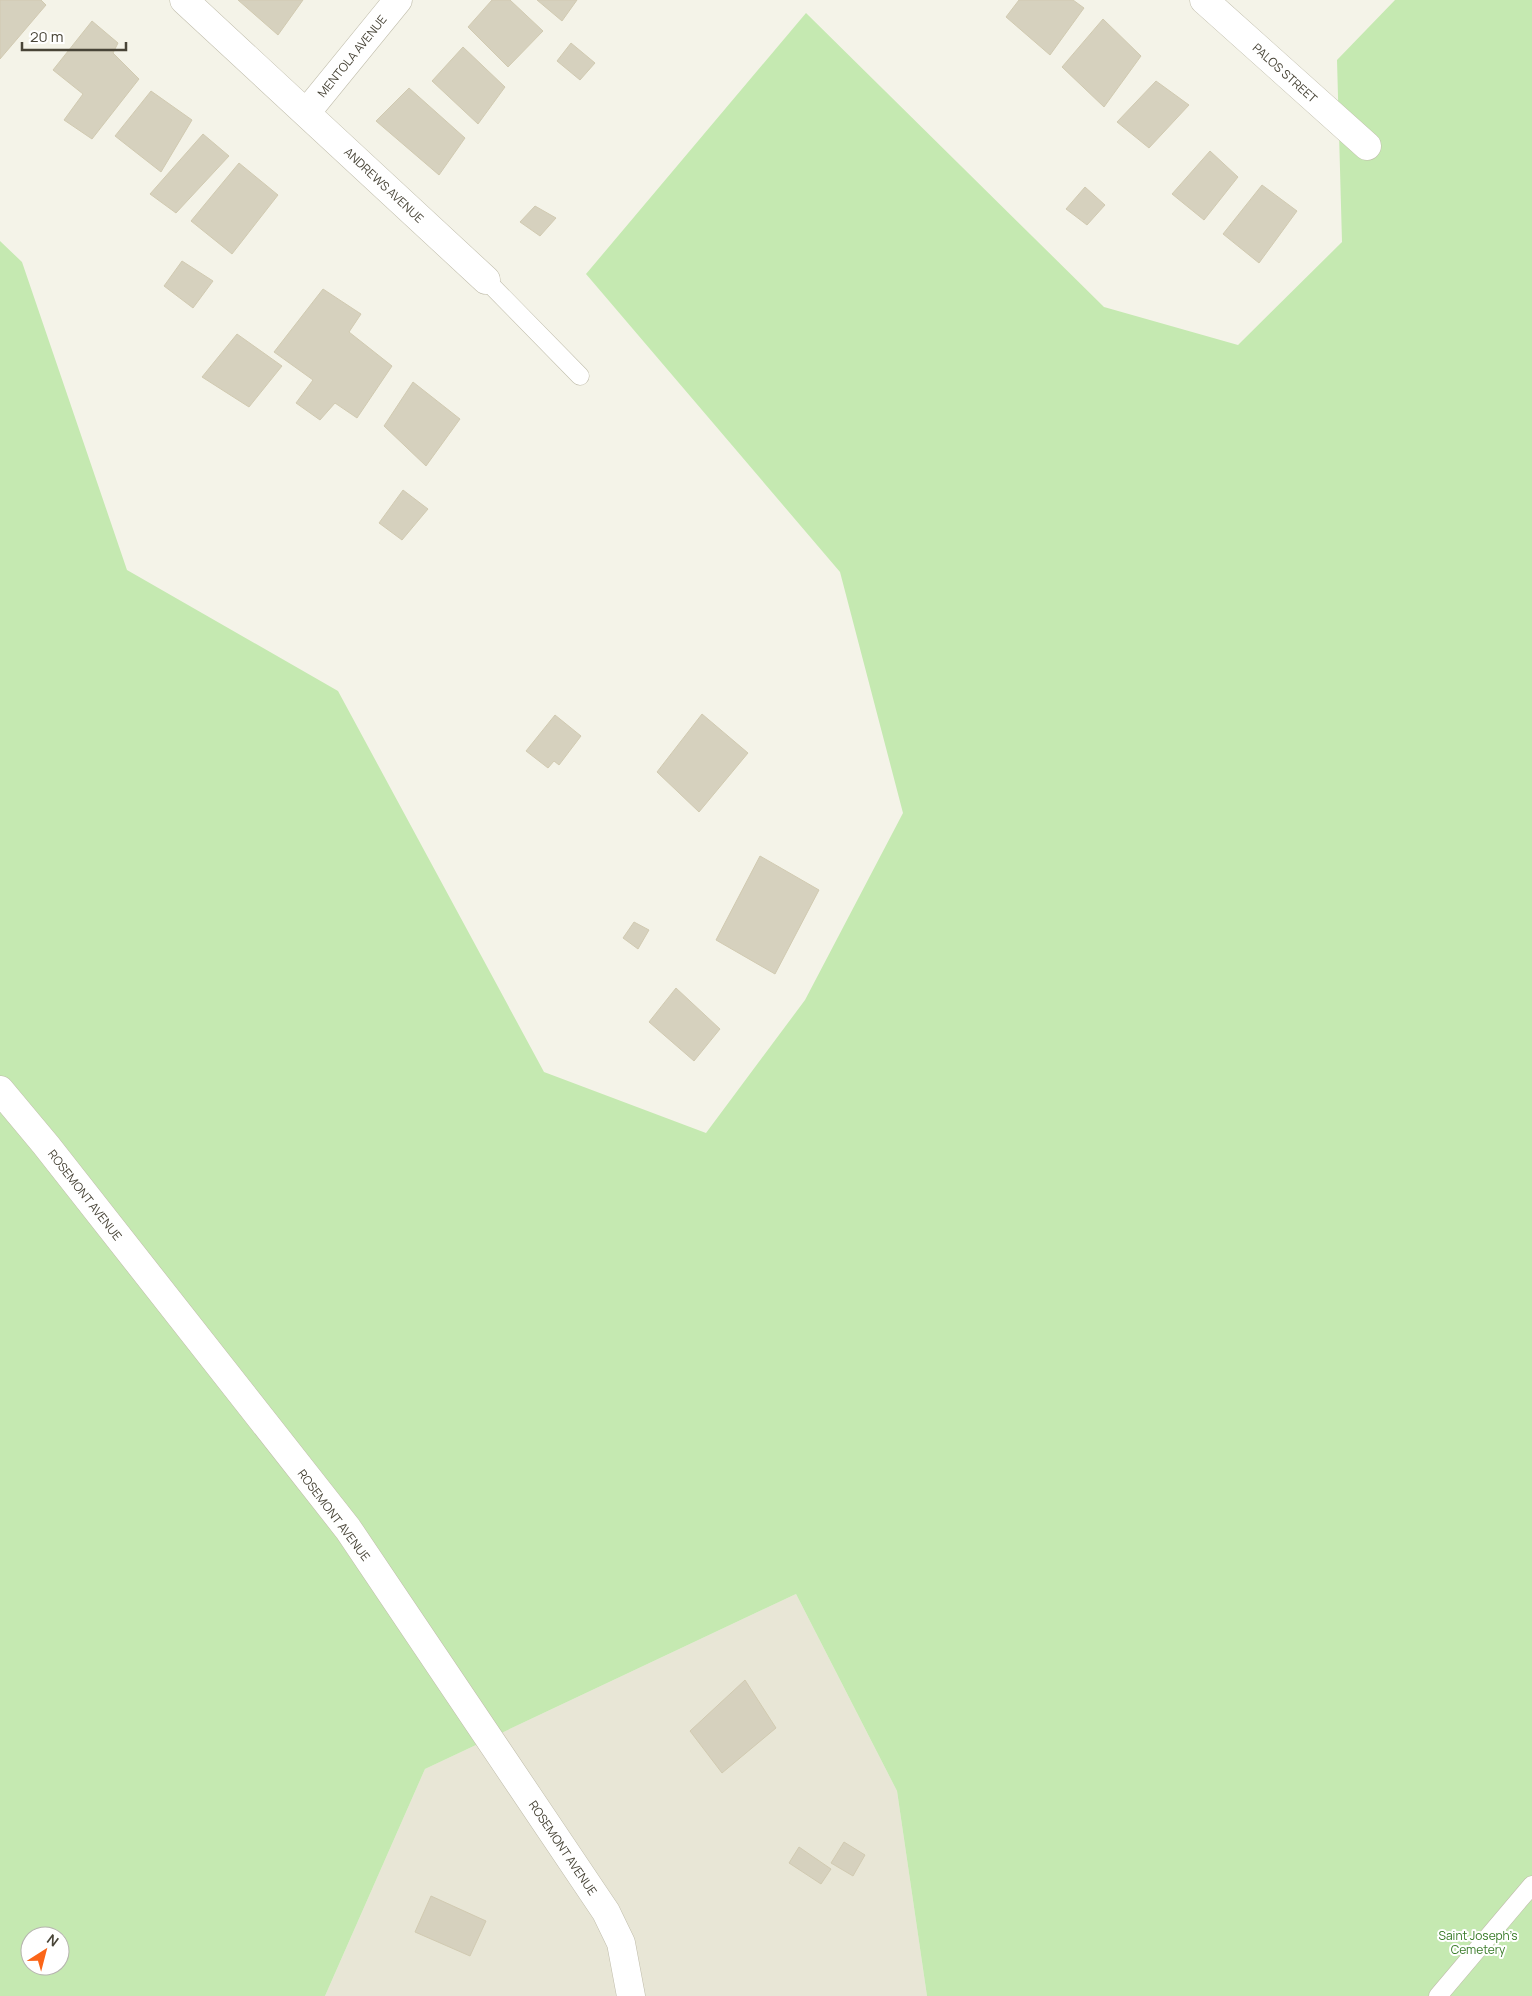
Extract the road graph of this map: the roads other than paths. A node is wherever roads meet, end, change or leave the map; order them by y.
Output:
1 (184, 0) edge
2 (398, 0) edge
3 (1204, 0) edge
4 (306, 113) junction
5 (1367, 146) dead end
6 (486, 280) joint
7 (580, 376) dead end
8 (0, 1090) edge
9 (1532, 1885) edge
10 (631, 1996) edge
11 (1438, 1996) edge

1 - 4 street, ANDREWS AVENUE
2 - 4 street, MENTOLA AVENUE
3 - 5 street, PALOS STREET
4 - 6 street, ANDREWS AVENUE
6 - 7 lane, ANDREWS AVENUE
8 - 10 street, ROSEMONT AVENUE
9 - 11 lane

